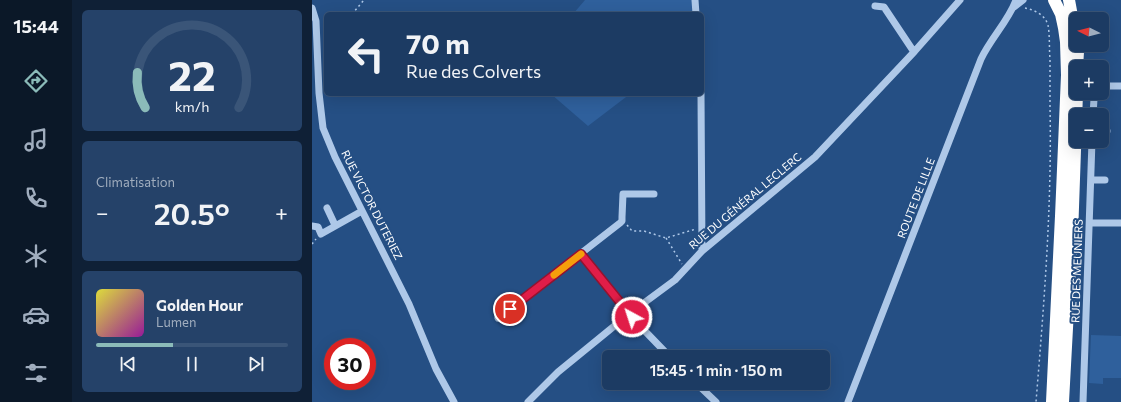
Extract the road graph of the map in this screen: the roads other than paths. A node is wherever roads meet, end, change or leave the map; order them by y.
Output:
1 (695, 0) edge
2 (960, 0) edge
3 (1016, 0) edge
4 (1023, 0) edge
5 (1054, 0) edge
6 (1069, 0) edge
7 (875, 6) dead end
8 (1013, 7) junction
9 (312, 8) edge
10 (696, 12) edge
11 (1071, 12) edge
12 (914, 52) junction
13 (1109, 86) edge
14 (1121, 86) edge
15 (701, 96) edge
16 (1077, 100) edge
17 (1092, 148) edge
18 (1091, 180) junction
19 (1106, 180) dead end
20 (654, 194) dead end
21 (327, 208) dead end
22 (362, 210) junction
23 (1090, 223) junction
24 (1121, 224) edge
25 (335, 225) junction
26 (312, 226) edge
27 (702, 251) junction
28 (581, 254) junction
29 (629, 314) junction
30 (498, 318) dead end
31 (663, 350) edge
32 (703, 390) edge
33 (454, 402) edge
34 (528, 402) edge
35 (716, 402) edge
36 (848, 402) edge
37 (1052, 402) edge
38 (1063, 402) edge
39 (1084, 402) edge

1 - 10 street
2 - 12 street, RUE DU GÉNÉRAL LECLERC
3 - 8 street, ROUTE DE LILLE
4 - 8 street, ROUTE DE LILLE
5 - 37 highway
6 - 11 highway
7 - 12 street
8 - 36 street, ROUTE DE LILLE
9 - 22 street, RUE VICTOR DUTERIEZ
12 - 27 street, RUE DU GÉNÉRAL LECLERC
13 - 14 street
15 - 27 street
16 - 38 highway
17 - 18 street, RUE DES MEUNIERS
18 - 19 street
18 - 23 street, RUE DES MEUNIERS
20 - 28 street
21 - 25 street
22 - 25 street
22 - 33 street, RUE VICTOR DUTERIEZ
23 - 24 street
23 - 39 street, RUE DES MEUNIERS
25 - 26 street
27 - 29 street, RUE DU GÉNÉRAL LECLERC
28 - 29 street
28 - 30 street
29 - 31 street
29 - 34 street, RUE DU GÉNÉRAL LECLERC
32 - 35 street

